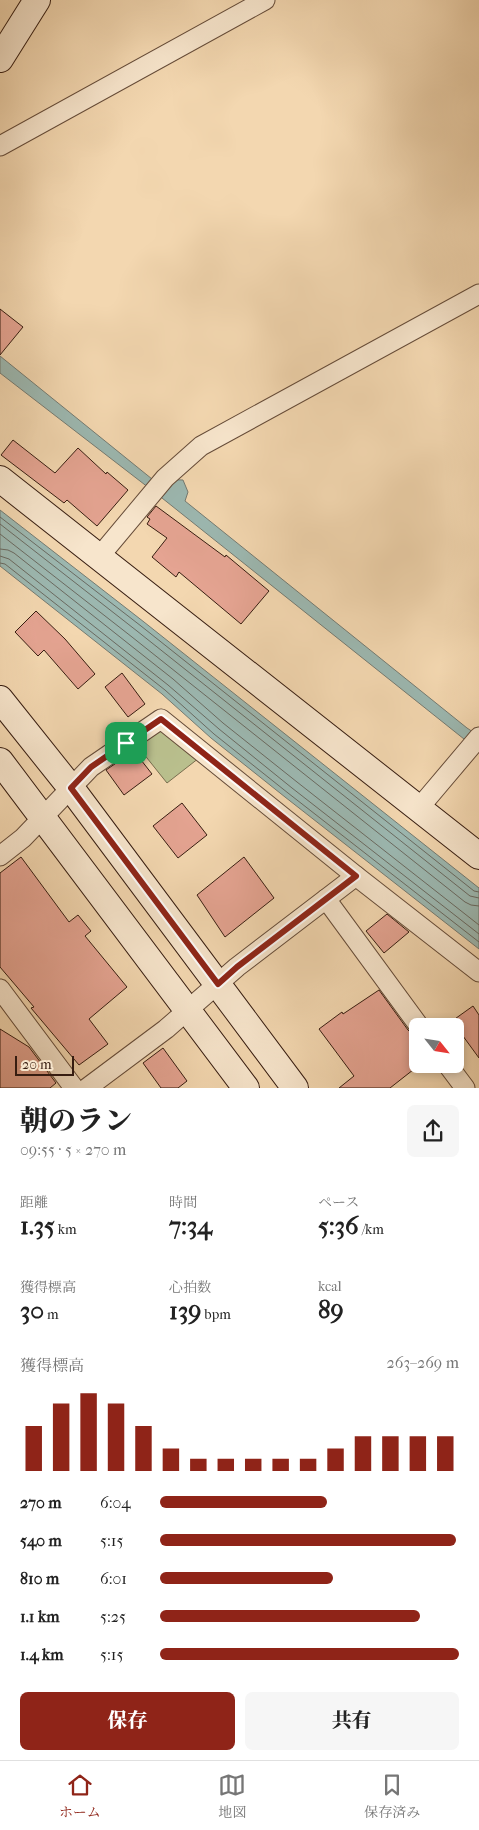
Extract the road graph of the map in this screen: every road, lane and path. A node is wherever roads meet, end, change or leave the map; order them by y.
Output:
1 (36, 0) edge
2 (265, 0) edge
3 (0, 59) edge
4 (0, 146) edge
5 (479, 294) edge
6 (0, 479) edge
7 (99, 557) junction
8 (0, 699) edge
9 (475, 742) edge
10 (0, 761) edge
11 (71, 788) junction
12 (419, 808) junction
13 (43, 818) junction
14 (0, 856) edge
15 (479, 856) edge
16 (356, 876) junction
17 (326, 900) junction
18 (479, 972) edge
19 (218, 984) junction
20 (3, 1002) edge
21 (186, 1010) junction
22 (413, 1018) edge
23 (454, 1073) edge
24 (74, 1088) edge
25 (87, 1088) edge
26 (246, 1088) edge
27 (295, 1088) edge
28 (465, 1088) edge

1 - 3 street
2 - 4 street
5 - 7 street
6 - 7 street
7 - 12 street
8 - 11 street
9 - 12 street
10 - 13 street
11 - 13 street
11 - 16 street
11 - 19 street
12 - 15 street
13 - 14 street
13 - 21 street
16 - 17 street
16 - 18 street
17 - 19 street
17 - 22 street
19 - 21 street
19 - 27 street
20 - 24 street
21 - 25 street
21 - 26 street
23 - 28 street

